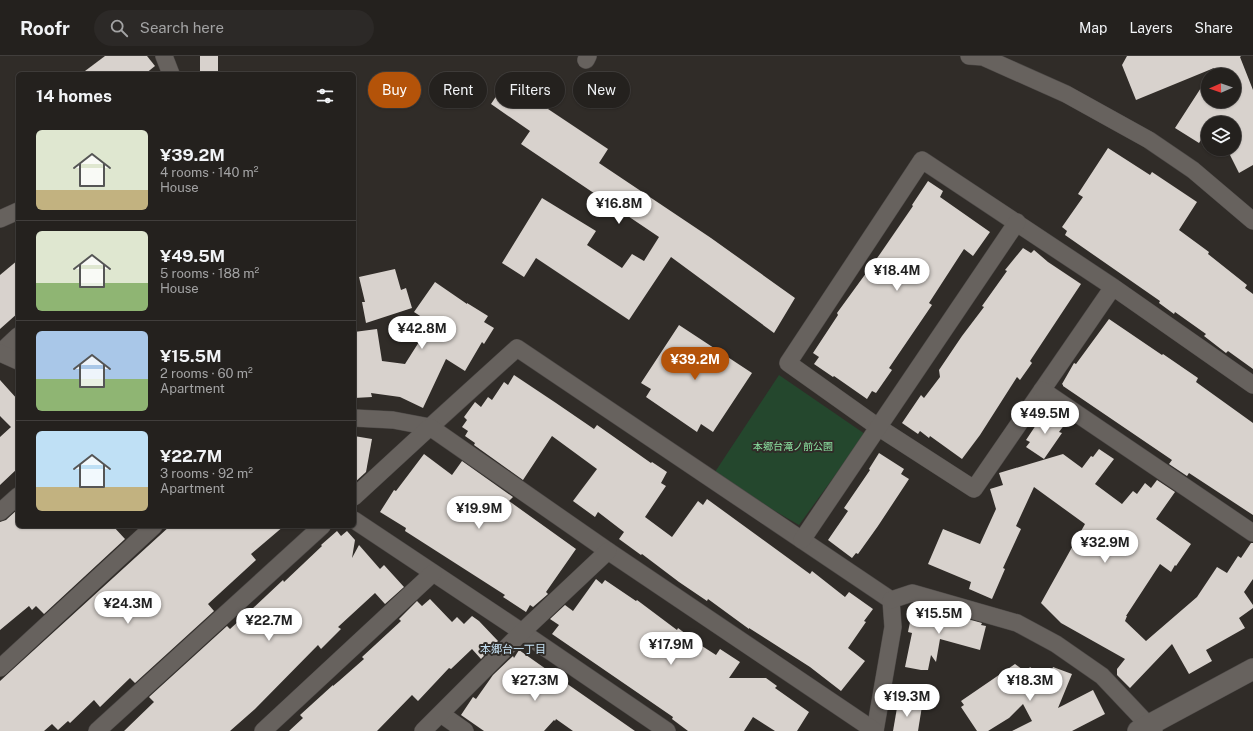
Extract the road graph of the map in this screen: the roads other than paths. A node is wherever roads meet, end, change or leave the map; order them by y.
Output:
1 (164, 56) edge
2 (969, 56) edge
3 (170, 72) edge
4 (16, 213) edge
5 (0, 220) edge
6 (1253, 221) edge
7 (1017, 222) junction
8 (1113, 287) junction
9 (16, 338) edge
10 (0, 353) edge
11 (16, 360) edge
12 (1253, 385) edge
13 (1042, 390) junction
14 (356, 418) edge
15 (430, 427) junction
16 (878, 427) junction
17 (356, 495) edge
18 (16, 498) edge
19 (0, 512) edge
20 (356, 521) edge
21 (152, 528) edge
22 (320, 528) edge
23 (1253, 533) edge
24 (802, 540) junction
25 (608, 550) junction
26 (433, 573) junction
27 (891, 600) junction
28 (522, 632) junction
29 (0, 668) edge
30 (1253, 669) edge
31 (441, 714) junction
32 (1146, 729) edge
33 (97, 731) edge
34 (262, 731) edge
35 (423, 731) edge
36 (465, 731) edge
37 (667, 731) edge
38 (875, 731) edge

1 - 3 street
2 - 6 street
4 - 5 street
7 - 8 street
7 - 16 street
7 - 16 street
8 - 12 street
8 - 13 street
9 - 10 street
10 - 11 street
13 - 16 street
13 - 23 street
14 - 15 street
15 - 17 street
15 - 24 street
15 - 25 street
16 - 24 street
18 - 19 street
20 - 26 street
21 - 29 street
22 - 33 street
24 - 27 street
25 - 28 street
25 - 38 street
26 - 28 street
26 - 34 street
27 - 32 street
27 - 38 street
28 - 31 street
28 - 37 street
30 - 32 street
31 - 35 street
31 - 36 street

